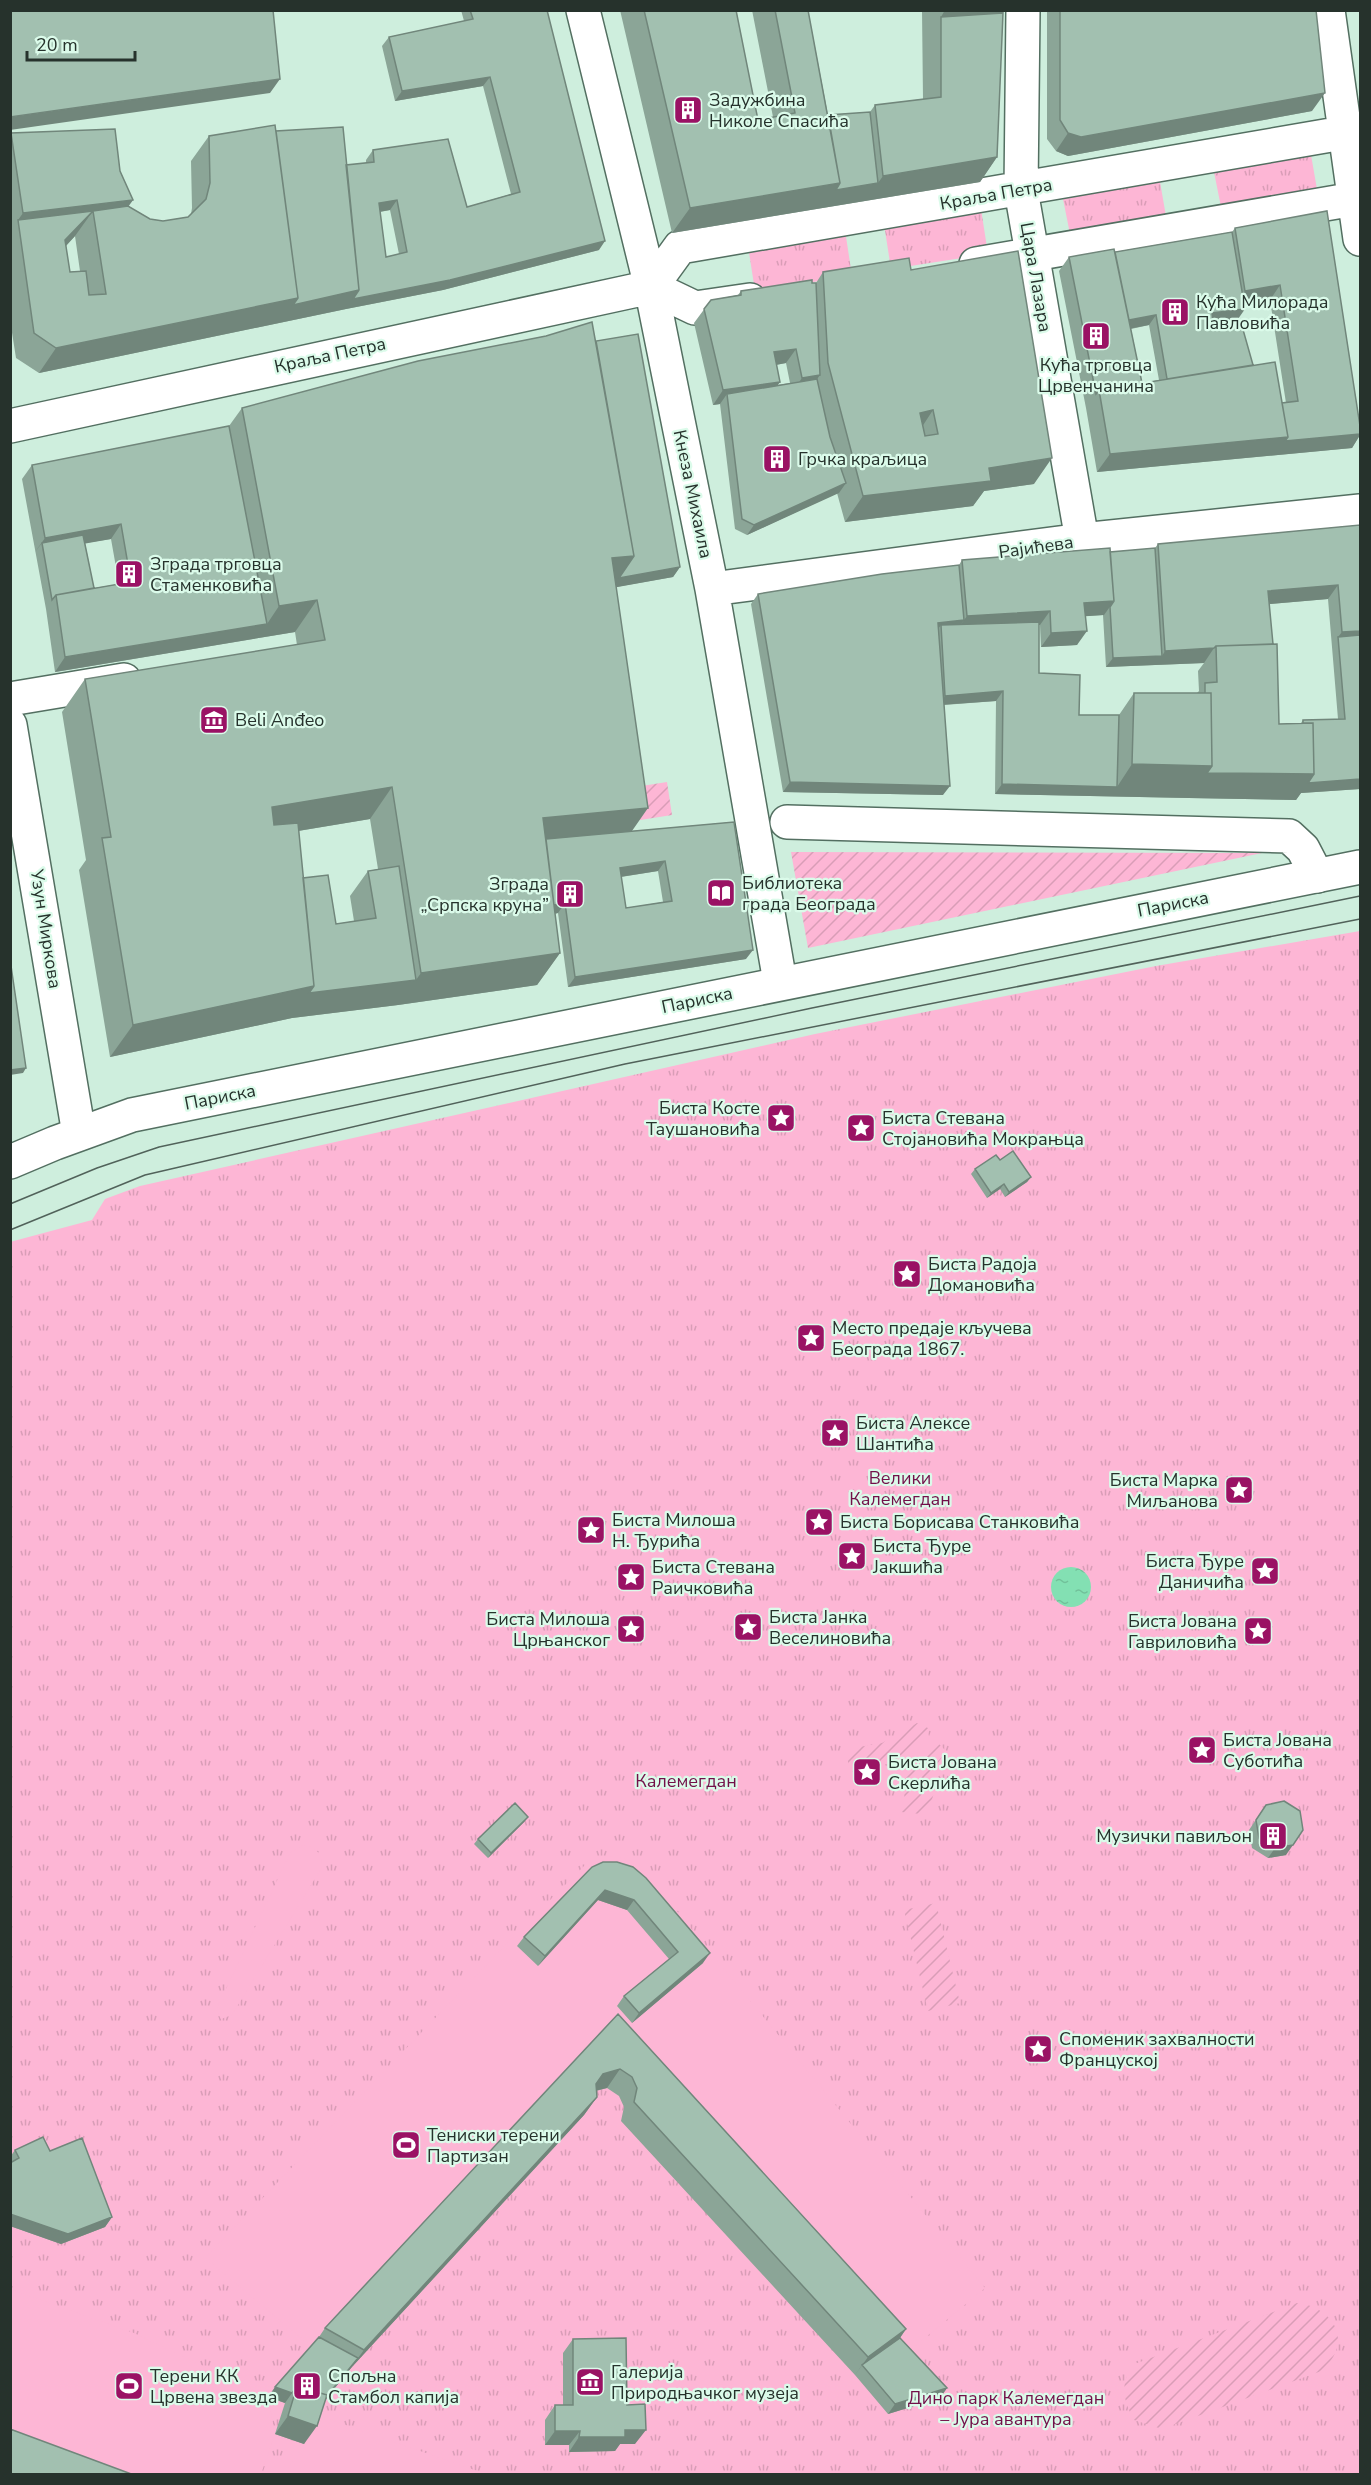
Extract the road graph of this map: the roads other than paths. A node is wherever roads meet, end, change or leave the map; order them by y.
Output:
1 (583, 10) edge
2 (1023, 10) edge
3 (1328, 10) edge
4 (1350, 128) edge
5 (1021, 190) junction
6 (1358, 199) edge
7 (1360, 239) edge
8 (1033, 255) junction
9 (951, 267) edge
10 (651, 286) junction
11 (776, 295) edge
12 (10, 426) edge
13 (1360, 511) edge
14 (1082, 540) junction
15 (712, 589) junction
16 (153, 675) edge
17 (10, 699) edge
18 (10, 725) edge
19 (787, 822) dead end
20 (21, 847) edge
21 (1360, 867) edge
22 (1317, 876) junction
23 (780, 982) junction
24 (79, 1134) junction
25 (10, 1162) edge

1 - 10 street, Кнеза Михаила
2 - 5 street, Цара Лазара
3 - 4 street
4 - 5 street, Краља Петра
4 - 6 street
5 - 8 street, Цара Лазара
5 - 10 street, Краља Петра
6 - 7 street
6 - 8 street
8 - 9 street
8 - 14 street, Цара Лазара
10 - 11 street
10 - 12 street, Краља Петра
10 - 15 street, Кнеза Михаила
13 - 14 street, Рајићева
14 - 15 street, Рајићева
15 - 23 street, Кнеза Михаила
16 - 17 street
18 - 20 street, Узун Миркова
19 - 22 street
20 - 24 street, Узун Миркова
21 - 22 street, Париска
22 - 23 street, Париска
23 - 24 street, Париска
24 - 25 street, Париска

